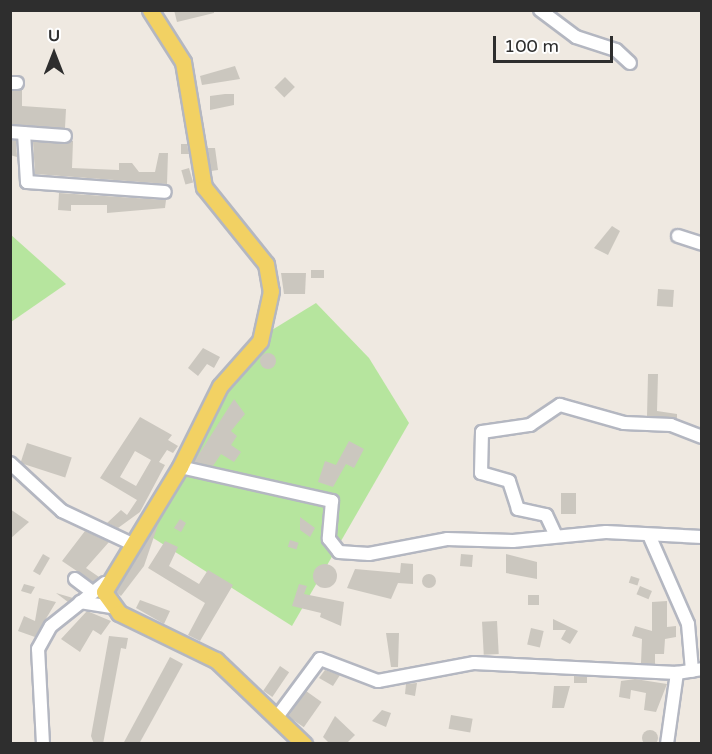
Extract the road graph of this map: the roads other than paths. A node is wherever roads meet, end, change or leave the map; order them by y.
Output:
1 (150, 10) edge
2 (540, 10) edge
3 (630, 63) dead end
4 (10, 132) edge
5 (24, 133) junction
6 (65, 136) dead end
7 (165, 192) dead end
8 (678, 236) dead end
9 (702, 244) edge
10 (702, 437) edge
11 (10, 463) edge
12 (180, 467) junction
13 (649, 535) junction
14 (556, 537) junction
15 (702, 537) edge
16 (130, 543) junction
17 (75, 579) dead end
18 (98, 588) junction
19 (80, 602) junction
20 (112, 607) junction
21 (697, 670) edge
22 (677, 673) junction
23 (277, 717) junction
24 (43, 744) edge
25 (304, 744) edge
26 (667, 744) edge

1 - 12 main road
2 - 3 street
4 - 5 street
5 - 6 street
5 - 7 street
8 - 9 street
10 - 14 street
11 - 16 street
12 - 14 street
12 - 16 main road
13 - 14 street
13 - 15 street
13 - 21 street
16 - 18 main road
17 - 18 street
18 - 19 street
18 - 20 main road
19 - 20 street
19 - 24 street
20 - 23 main road
21 - 22 street
22 - 23 street
22 - 26 street
23 - 25 main road

